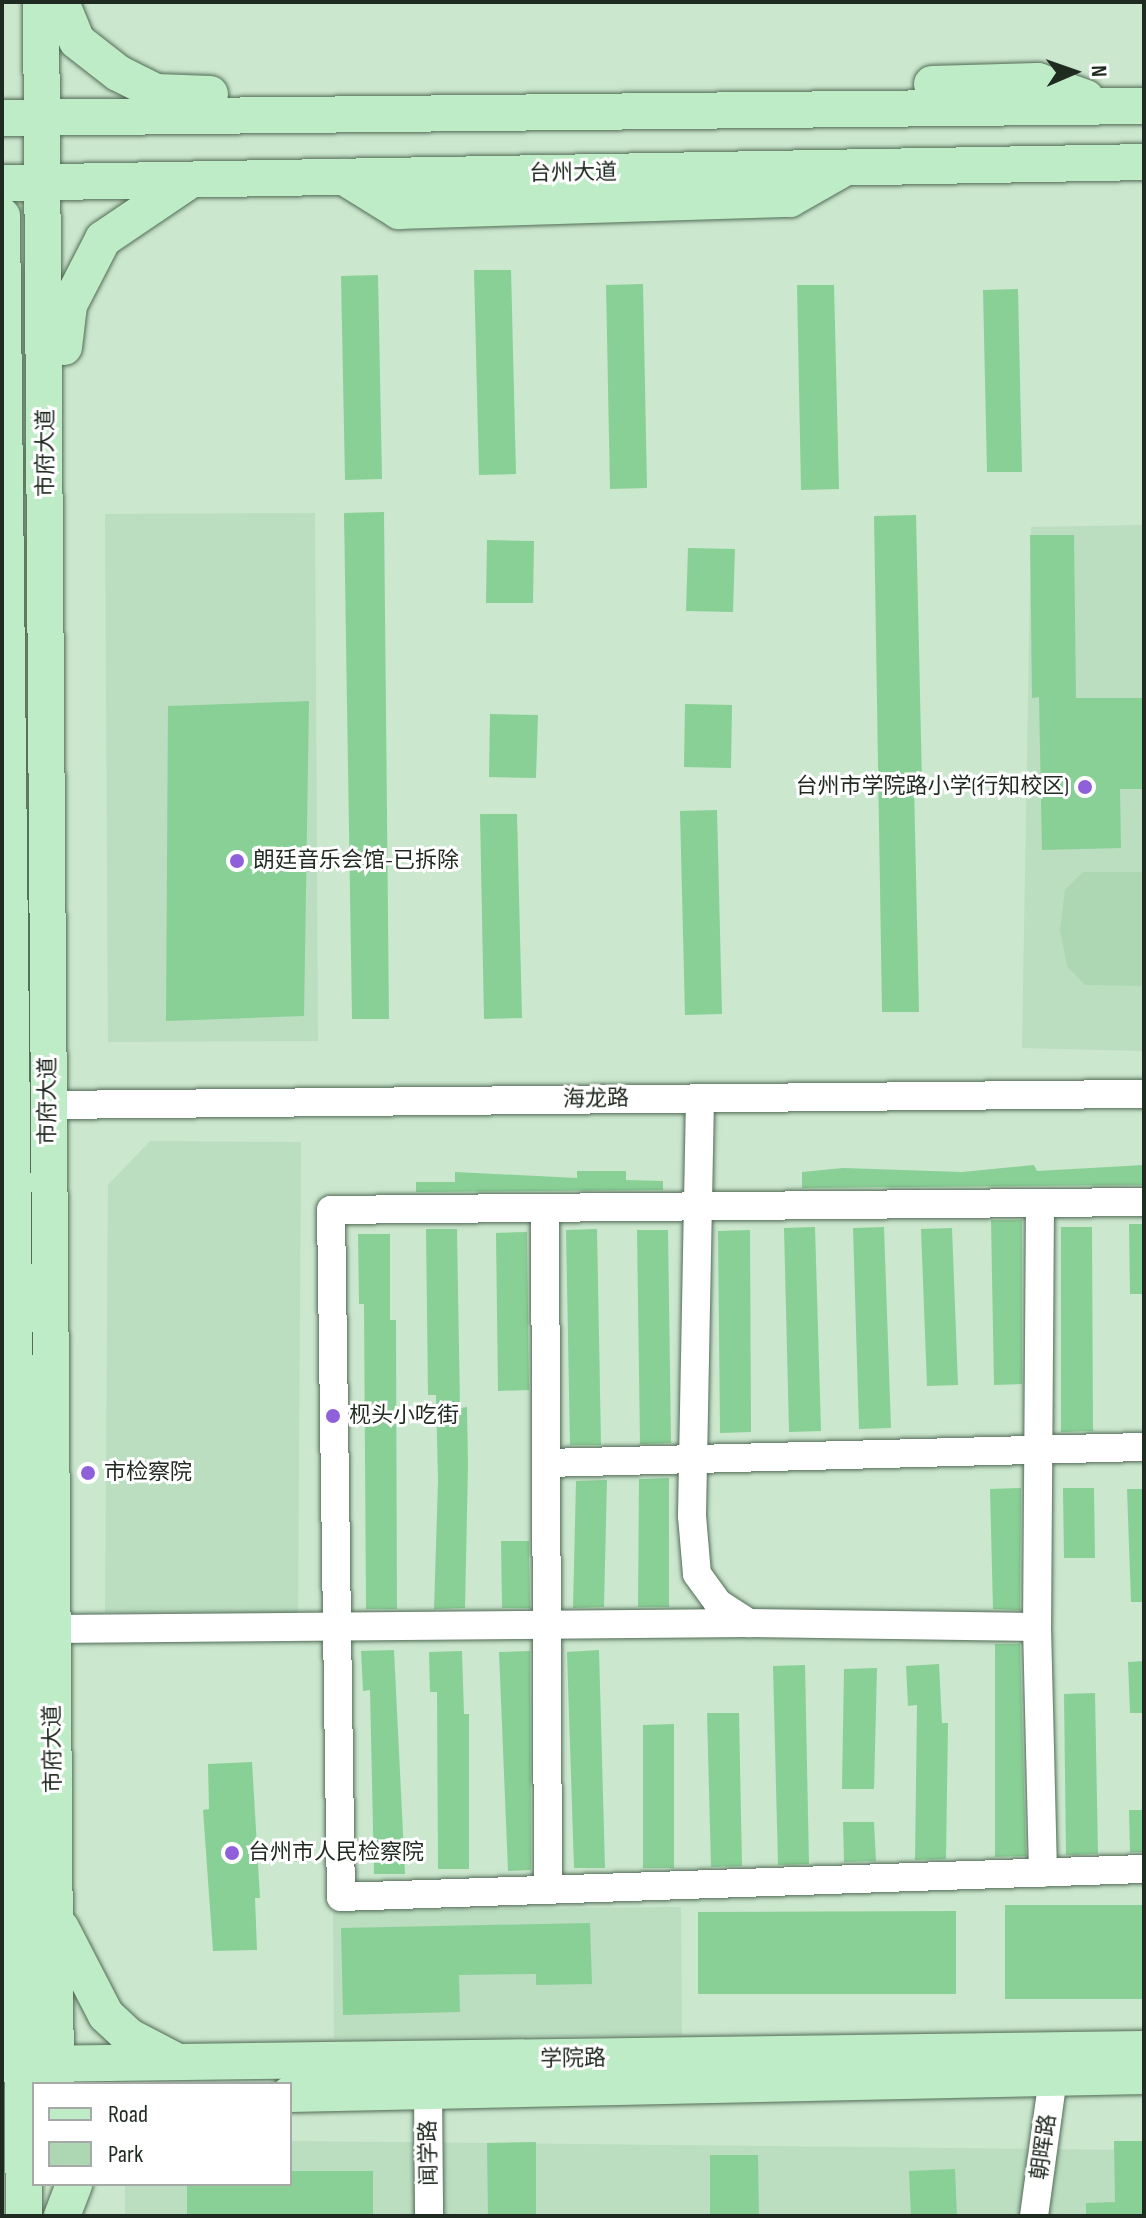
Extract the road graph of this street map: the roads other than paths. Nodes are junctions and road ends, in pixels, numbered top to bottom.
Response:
1 (41, 2) edge
2 (61, 2) edge
3 (1127, 106) edge
4 (450, 114) junction
5 (2, 118) edge
6 (43, 119) junction
7 (1144, 162) edge
8 (191, 180) junction
9 (46, 182) junction
10 (2, 183) edge
11 (2, 216) edge
12 (3, 353) edge
13 (47, 547) junction
14 (1144, 1094) edge
15 (700, 1098) junction
16 (48, 1105) junction
17 (1144, 1202) edge
18 (1040, 1203) junction
19 (698, 1207) junction
20 (545, 1209) junction
21 (1144, 1447) edge
22 (1041, 1449) junction
23 (694, 1455) junction
24 (547, 1463) junction
25 (749, 1623) junction
26 (547, 1625) junction
27 (336, 1627) junction
28 (1037, 1627) junction
29 (52, 1629) junction
30 (1144, 1869) edge
31 (1043, 1873) junction
32 (548, 1890) junction
33 (55, 1912) junction
34 (21, 1933) junction
35 (2, 1980) edge
36 (1144, 2049) edge
37 (188, 2066) junction
38 (34, 2069) edge
39 (1144, 2076) edge
40 (1053, 2078) junction
41 (428, 2091) junction
42 (292, 2094) edge
43 (19, 2101) edge
44 (2, 2167) edge
45 (58, 2186) edge
46 (73, 2186) edge
47 (24, 2207) edge
48 (60, 2216) edge
49 (429, 2216) edge
50 (1034, 2216) edge

1 - 6 main road, 市府大道
2 - 4 main road
3 - 4 main road
4 - 6 main road
5 - 6 main road
6 - 9 main road, 市府大道
7 - 8 main road, 台州大道
8 - 9 main road, 台州大道
8 - 13 main road
9 - 10 main road, 台州大道
9 - 13 main road, 市府大道
11 - 12 main road, 市府大道
12 - 34 main road, 市府大道
13 - 16 main road, 市府大道
14 - 15 street, 海龙路
15 - 16 street, 海龙路
15 - 19 street
16 - 29 main road, 市府大道
17 - 18 street
18 - 19 street
18 - 22 street
19 - 20 street
19 - 23 street
20 - 24 street
20 - 27 street
21 - 22 street
22 - 23 street
22 - 28 street
23 - 24 street
23 - 25 street
24 - 26 street
25 - 26 street
25 - 28 street
26 - 27 street
26 - 32 street
27 - 29 street
27 - 32 street
28 - 31 street
29 - 33 main road, 市府大道
30 - 31 street
31 - 32 street
33 - 37 main road
33 - 38 main road, 市府大道
34 - 35 main road
34 - 38 main road, 市府大道
36 - 37 main road, 学院路
37 - 38 main road, 学院路
38 - 43 main road, 市府大道
39 - 40 main road, 学院路
40 - 41 main road, 学院路
40 - 50 street, 朝晖路
41 - 42 main road, 学院路
41 - 49 street, 闻学路
43 - 47 main road, 市府大道
44 - 47 main road
45 - 48 main road
46 - 48 main road

